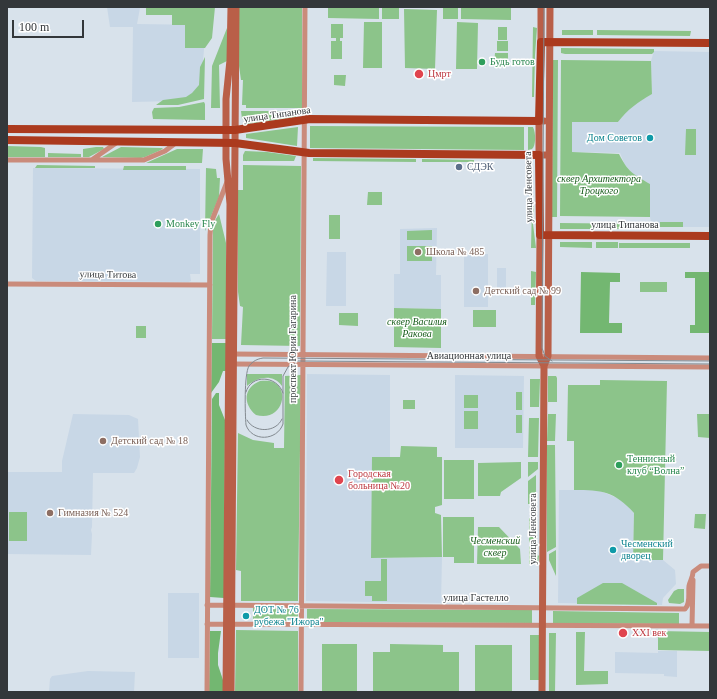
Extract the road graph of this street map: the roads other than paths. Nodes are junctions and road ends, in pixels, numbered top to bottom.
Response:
1 (231, 7) edge
2 (236, 7) edge
3 (305, 7) edge
4 (541, 7) edge
5 (550, 7) edge
6 (541, 42) junction
7 (550, 42) junction
8 (710, 43) edge
9 (304, 120) junction
10 (539, 121) junction
11 (549, 121) junction
12 (7, 129) edge
13 (226, 130) junction
14 (235, 130) junction
15 (7, 140) edge
16 (119, 141) junction
17 (178, 142) junction
18 (226, 142) junction
19 (235, 142) junction
20 (304, 152) junction
21 (539, 155) junction
22 (549, 155) junction
23 (7, 160) edge
24 (92, 160) junction
25 (227, 181) junction
26 (549, 234) junction
27 (540, 235) junction
28 (710, 236) edge
29 (7, 284) edge
30 (210, 285) junction
31 (231, 354) junction
32 (303, 355) junction
33 (539, 356) junction
34 (548, 356) junction
35 (710, 358) edge
36 (231, 364) junction
37 (303, 364) junction
38 (544, 366) junction
39 (710, 367) edge
40 (710, 566) edge
41 (693, 577) junction
42 (207, 605) junction
43 (230, 606) junction
44 (301, 606) junction
45 (542, 608) junction
46 (207, 624) junction
47 (229, 624) junction
48 (301, 624) junction
49 (542, 625) junction
50 (692, 626) junction
51 (710, 626) edge
52 (207, 692) edge
53 (226, 692) edge
54 (232, 692) edge
55 (301, 692) edge
56 (542, 692) edge

1 - 13 main road
2 - 14 main road
3 - 9 street, проспект Юрия Гагарина
4 - 6 main road, улица Ленсовета
5 - 7 main road, улица Ленсовета
6 - 7 main road
6 - 10 main road, улица Ленсовета
7 - 8 main road
7 - 11 main road, улица Ленсовета
9 - 10 main road, улица Типанова
9 - 14 main road, улица Типанова
9 - 20 street, проспект Юрия Гагарина
10 - 11 main road, улица Типанова
10 - 21 main road, улица Ленсовета
11 - 22 main road, улица Ленсовета
12 - 13 main road, улица Типанова
13 - 14 main road, улица Типанова
13 - 18 main road
14 - 19 main road
15 - 16 main road
16 - 17 main road
16 - 24 street
17 - 18 main road
17 - 24 street
18 - 19 main road
18 - 25 main road
19 - 20 main road
19 - 31 main road
20 - 21 main road
20 - 32 street, проспект Юрия Гагарина
21 - 22 main road
21 - 27 main road, улица Ленсовета
22 - 26 main road, улица Ленсовета
23 - 24 street
25 - 30 street
25 - 31 main road
26 - 27 main road, улица Типанова
26 - 28 main road, улица Типанова
26 - 34 main road, улица Ленсовета
27 - 33 main road, улица Ленсовета
29 - 30 street, улица Титова
30 - 42 street
31 - 32 street, Авиационная улица
31 - 36 main road
32 - 33 street, Авиационная улица
32 - 37 street, проспект Юрия Гагарина
33 - 34 street, Авиационная улица
33 - 38 main road, улица Ленсовета
34 - 35 street, Авиационная улица
34 - 38 main road, улица Ленсовета
36 - 37 street, Авиационная улица
36 - 43 main road
37 - 38 street, Авиационная улица
37 - 44 street, проспект Юрия Гагарина
38 - 39 street, Авиационная улица
38 - 45 main road, улица Ленсовета
40 - 41 street
41 - 45 street, улица Гастелло
41 - 50 street
42 - 43 street
42 - 46 street
43 - 44 street, улица Гастелло
43 - 47 main road
44 - 45 street, улица Гастелло
44 - 48 street, проспект Юрия Гагарина
45 - 49 main road, улица Ленсовета
46 - 47 street
46 - 52 street
47 - 48 street
47 - 53 main road
47 - 54 main road
48 - 49 street
48 - 55 street, проспект Юрия Гагарина
49 - 50 street
49 - 56 main road, улица Ленсовета
50 - 51 street

